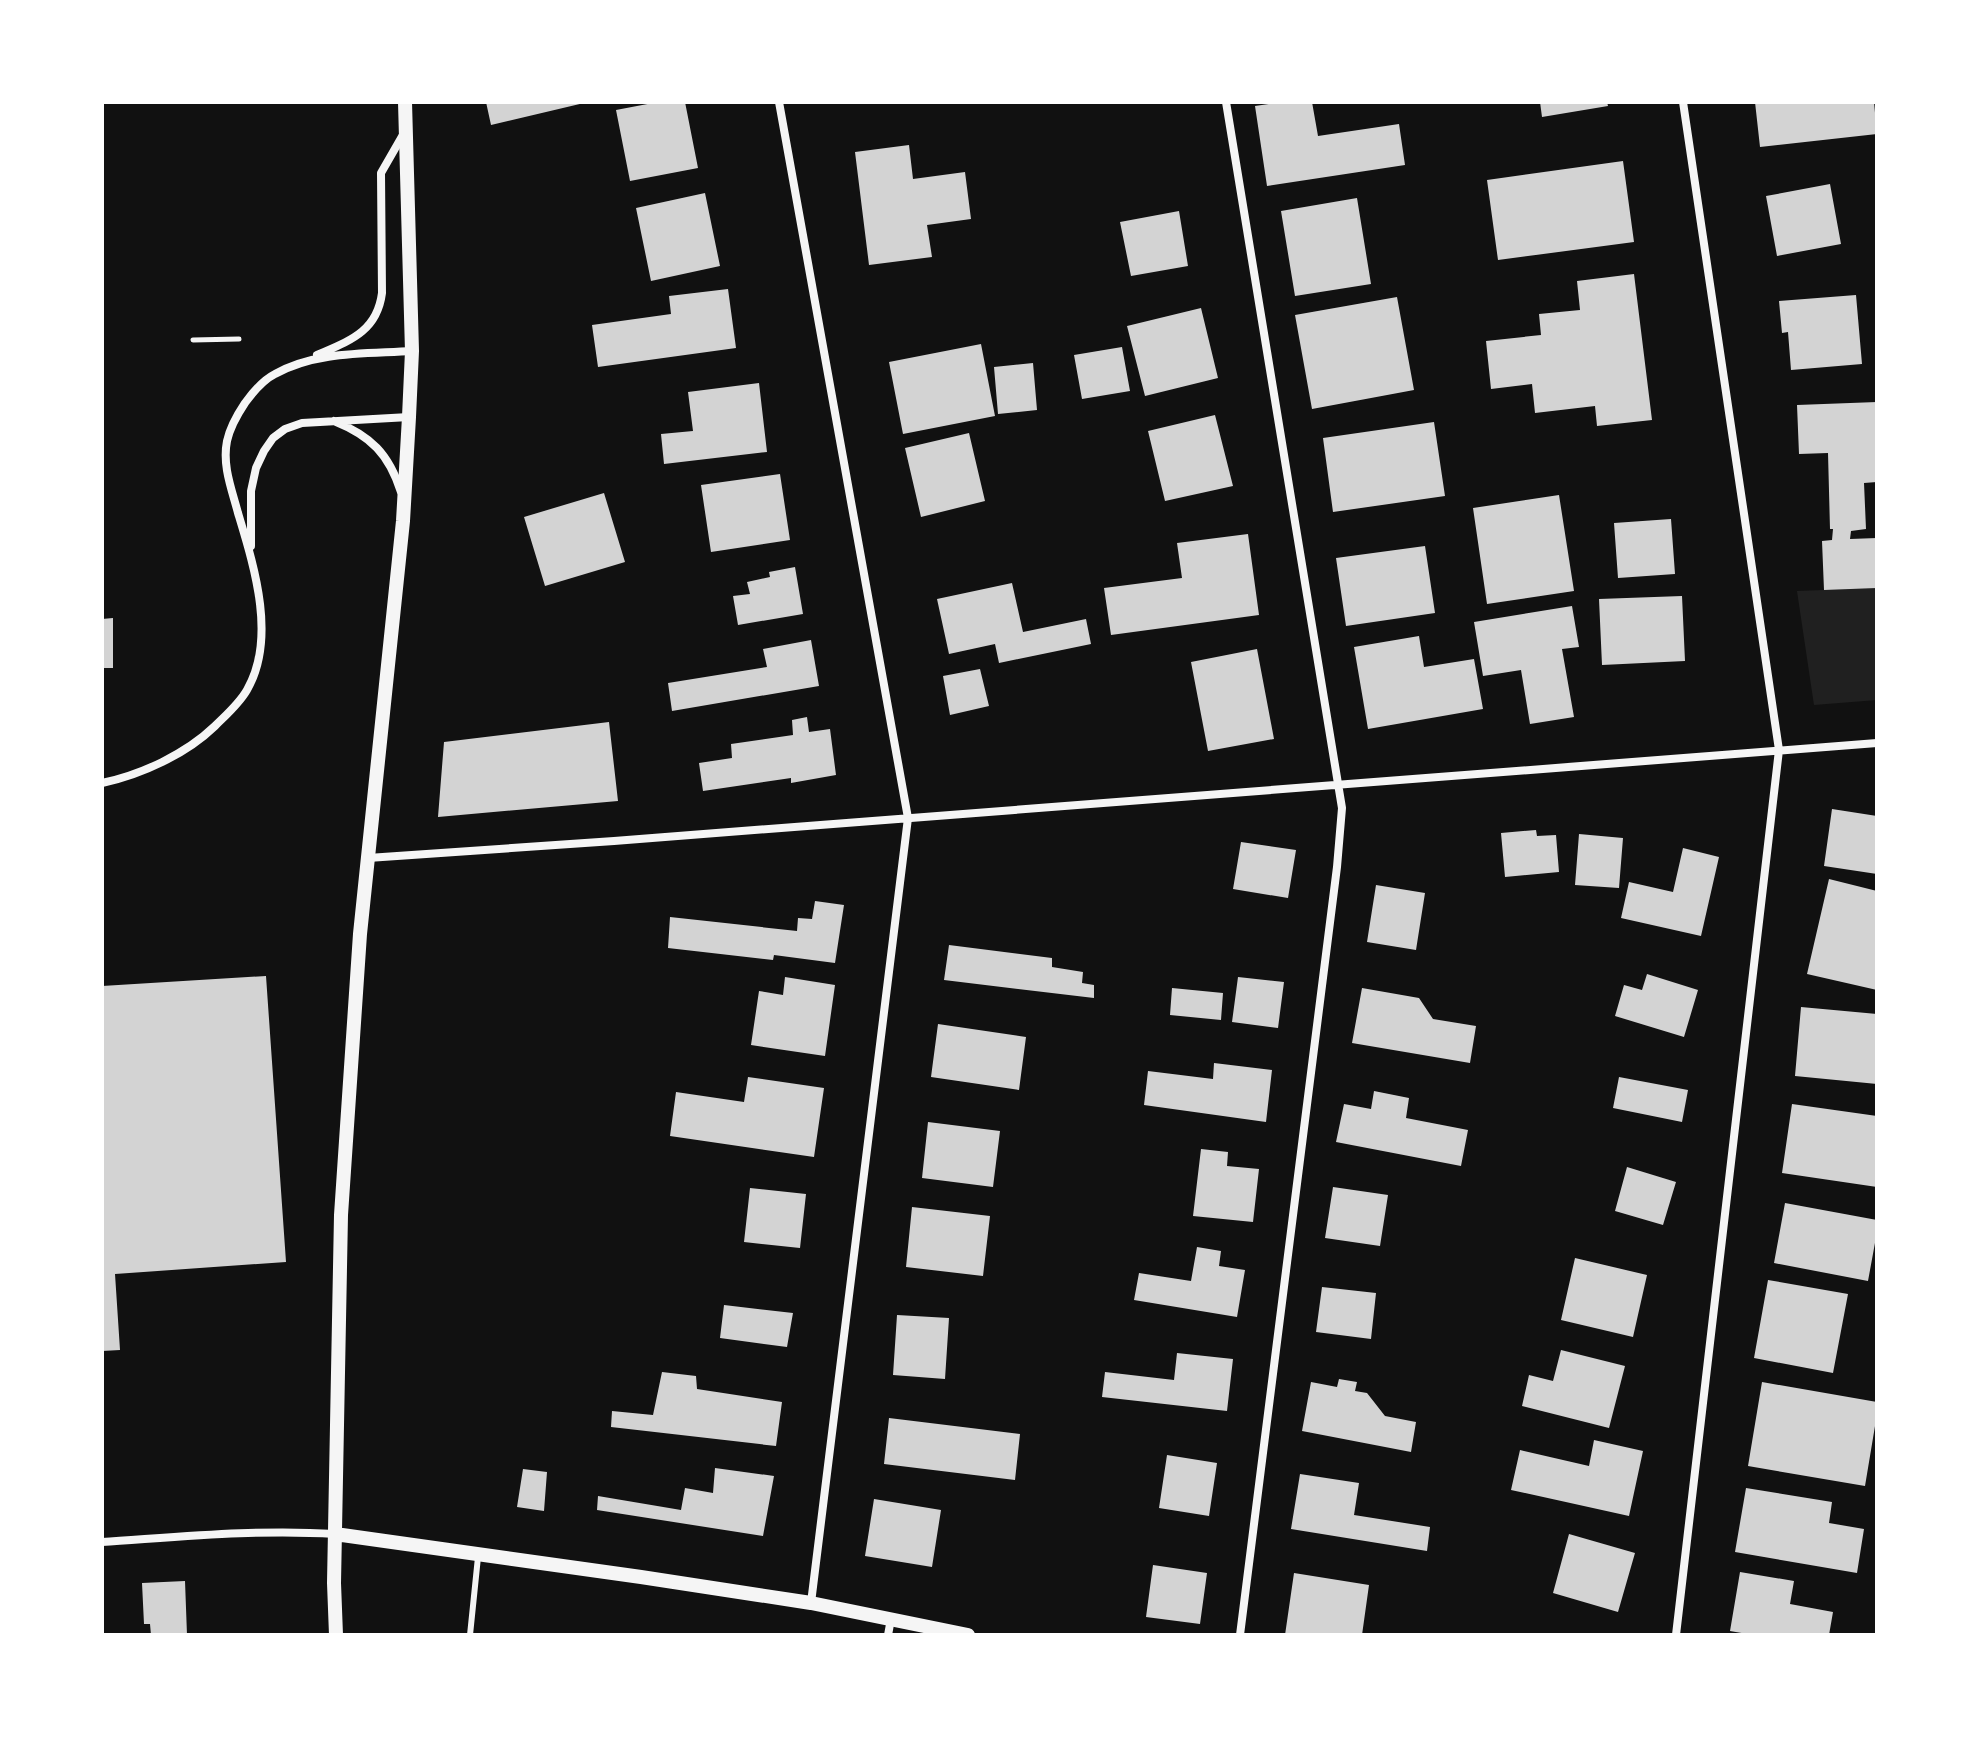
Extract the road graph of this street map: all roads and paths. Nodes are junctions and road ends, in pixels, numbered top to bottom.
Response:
1 (405, 102) edge
2 (779, 102) edge
3 (1226, 102) edge
4 (1683, 102) edge
5 (407, 129) junction
6 (239, 339) dead end
7 (193, 340) dead end
8 (412, 351) junction
9 (309, 359) junction
10 (409, 417) junction
11 (333, 421) junction
12 (404, 502) junction
13 (251, 555) junction
14 (1877, 743) edge
15 (1779, 750) junction
16 (102, 783) edge
17 (1338, 784) junction
18 (908, 818) junction
19 (368, 858) junction
20 (335, 1534) junction
21 (102, 1542) edge
22 (479, 1553) junction
23 (811, 1603) junction
24 (891, 1619) junction
25 (336, 1635) edge
26 (470, 1635) edge
27 (888, 1635) edge
28 (968, 1635) edge
29 (1240, 1635) edge
30 (1676, 1635) edge

1 - 5 street
2 - 18 street
3 - 17 street
4 - 15 street
5 - 8 street
5 - 9 street
6 - 7 path
8 - 9 street
8 - 10 street
9 - 13 street
10 - 11 street
10 - 12 street
11 - 12 street
11 - 13 street
12 - 19 street
13 - 16 street
14 - 15 street
15 - 17 street
15 - 30 street
17 - 18 street
17 - 29 street
18 - 19 street
18 - 23 street
19 - 20 street
20 - 21 street
20 - 22 street
20 - 25 street
22 - 23 street
22 - 26 lane
23 - 24 street
24 - 27 street
24 - 28 street

